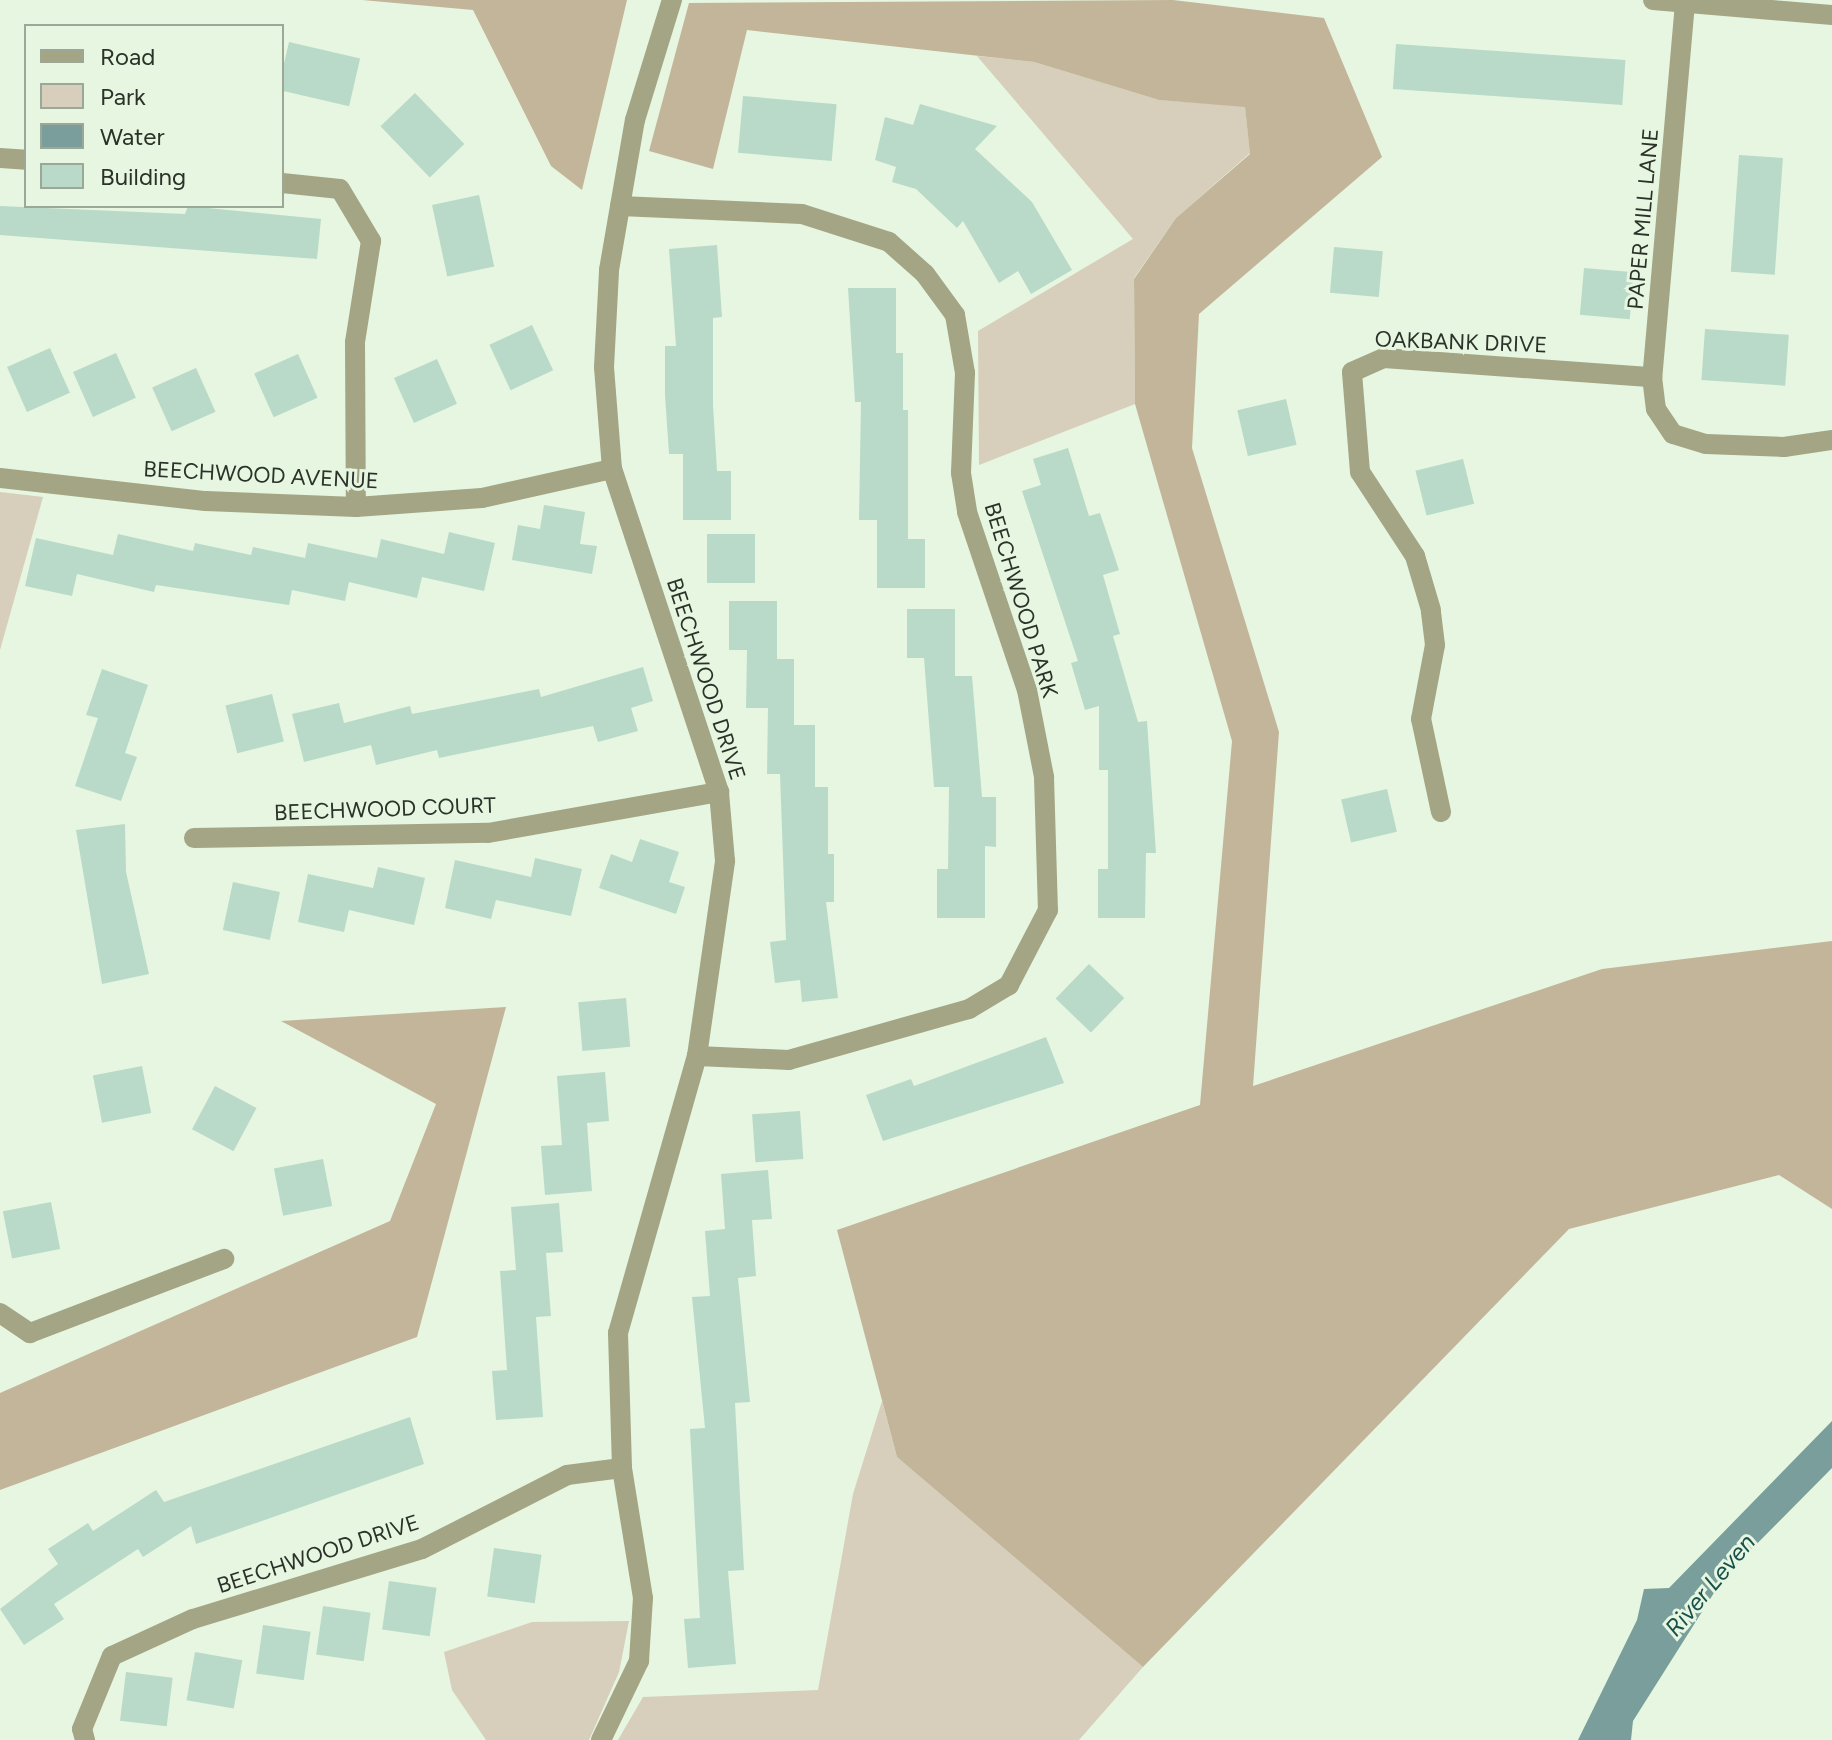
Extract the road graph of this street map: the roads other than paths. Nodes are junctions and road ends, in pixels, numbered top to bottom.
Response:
1 (672, 0) edge
2 (1653, 0) edge
3 (1685, 3) junction
4 (1832, 15) edge
5 (0, 158) edge
6 (24, 160) edge
7 (284, 183) edge
8 (620, 206) junction
9 (1652, 377) junction
10 (1832, 440) edge
11 (612, 469) junction
12 (0, 478) edge
13 (356, 507) junction
14 (719, 792) junction
15 (1441, 812) dead end
16 (194, 838) dead end
17 (697, 1056) junction
18 (224, 1259) dead end
19 (0, 1313) edge
20 (622, 1468) junction
21 (85, 1740) edge
22 (601, 1740) edge

1 - 8 street, BEECHWOOD DRIVE
2 - 3 street
3 - 4 street
3 - 9 street, PAPER MILL LANE
5 - 6 street
7 - 13 street
8 - 11 street, BEECHWOOD DRIVE
8 - 17 street, BEECHWOOD PARK
9 - 10 street, PAPER MILL LANE
9 - 15 street, OAKBANK DRIVE
11 - 13 street, BEECHWOOD AVENUE
11 - 14 street, BEECHWOOD DRIVE
12 - 13 street, BEECHWOOD AVENUE
14 - 16 street, BEECHWOOD COURT
14 - 17 street, BEECHWOOD DRIVE
17 - 20 street, BEECHWOOD DRIVE
18 - 19 street
20 - 21 street, BEECHWOOD DRIVE
20 - 22 street, BEECHWOOD DRIVE

